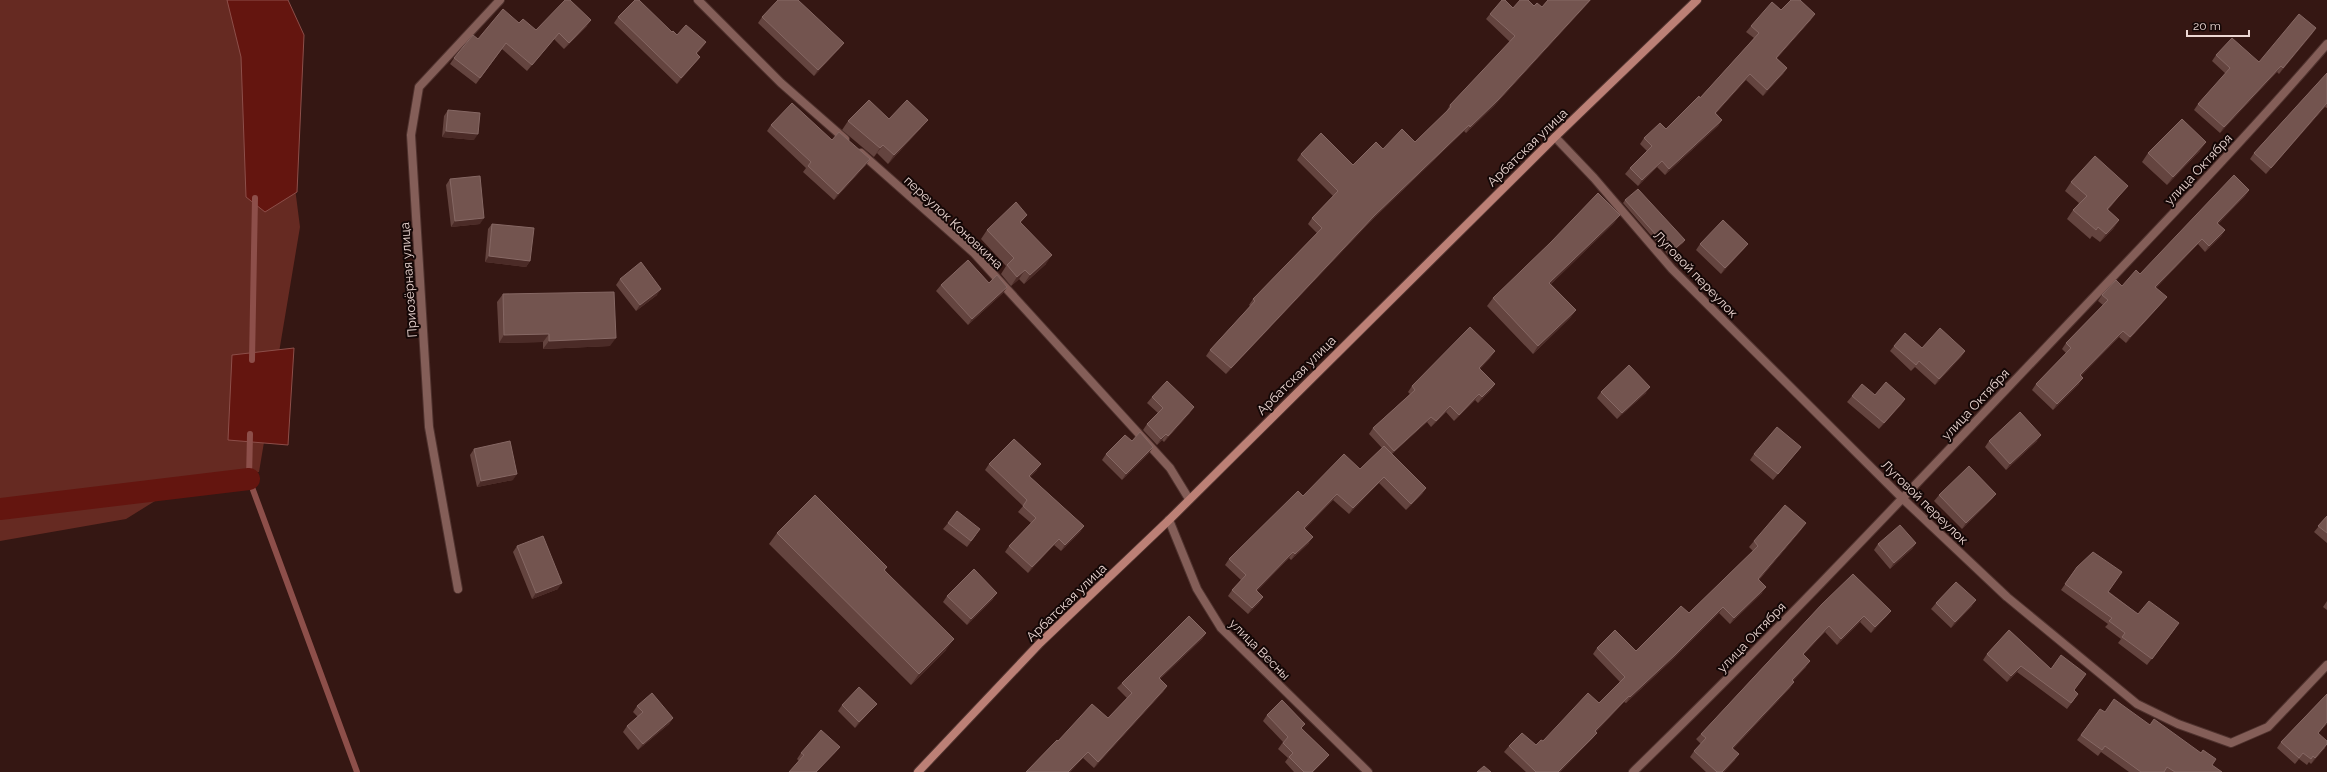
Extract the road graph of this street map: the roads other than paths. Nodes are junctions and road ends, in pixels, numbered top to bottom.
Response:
1 (500, 0) edge
2 (698, 0) edge
3 (1697, 0) edge
4 (2327, 44) edge
5 (1554, 137) junction
6 (1188, 498) junction
7 (1902, 498) junction
8 (1169, 520) junction
9 (458, 589) dead end
10 (2327, 665) edge
11 (918, 772) edge
12 (1368, 772) edge
13 (1633, 772) edge

1 - 9 street, Приозёрная улица
2 - 6 street, переулок Коновкина
3 - 5 main road, Арбатская улица
4 - 7 street, улица Октября
5 - 6 main road, Арбатская улица
5 - 7 street, Луговой переулок
6 - 8 main road, Арбатская улица
7 - 10 street, Луговой переулок
7 - 13 street, улица Октября
8 - 11 main road, Арбатская улица
8 - 12 street, улица Весны

